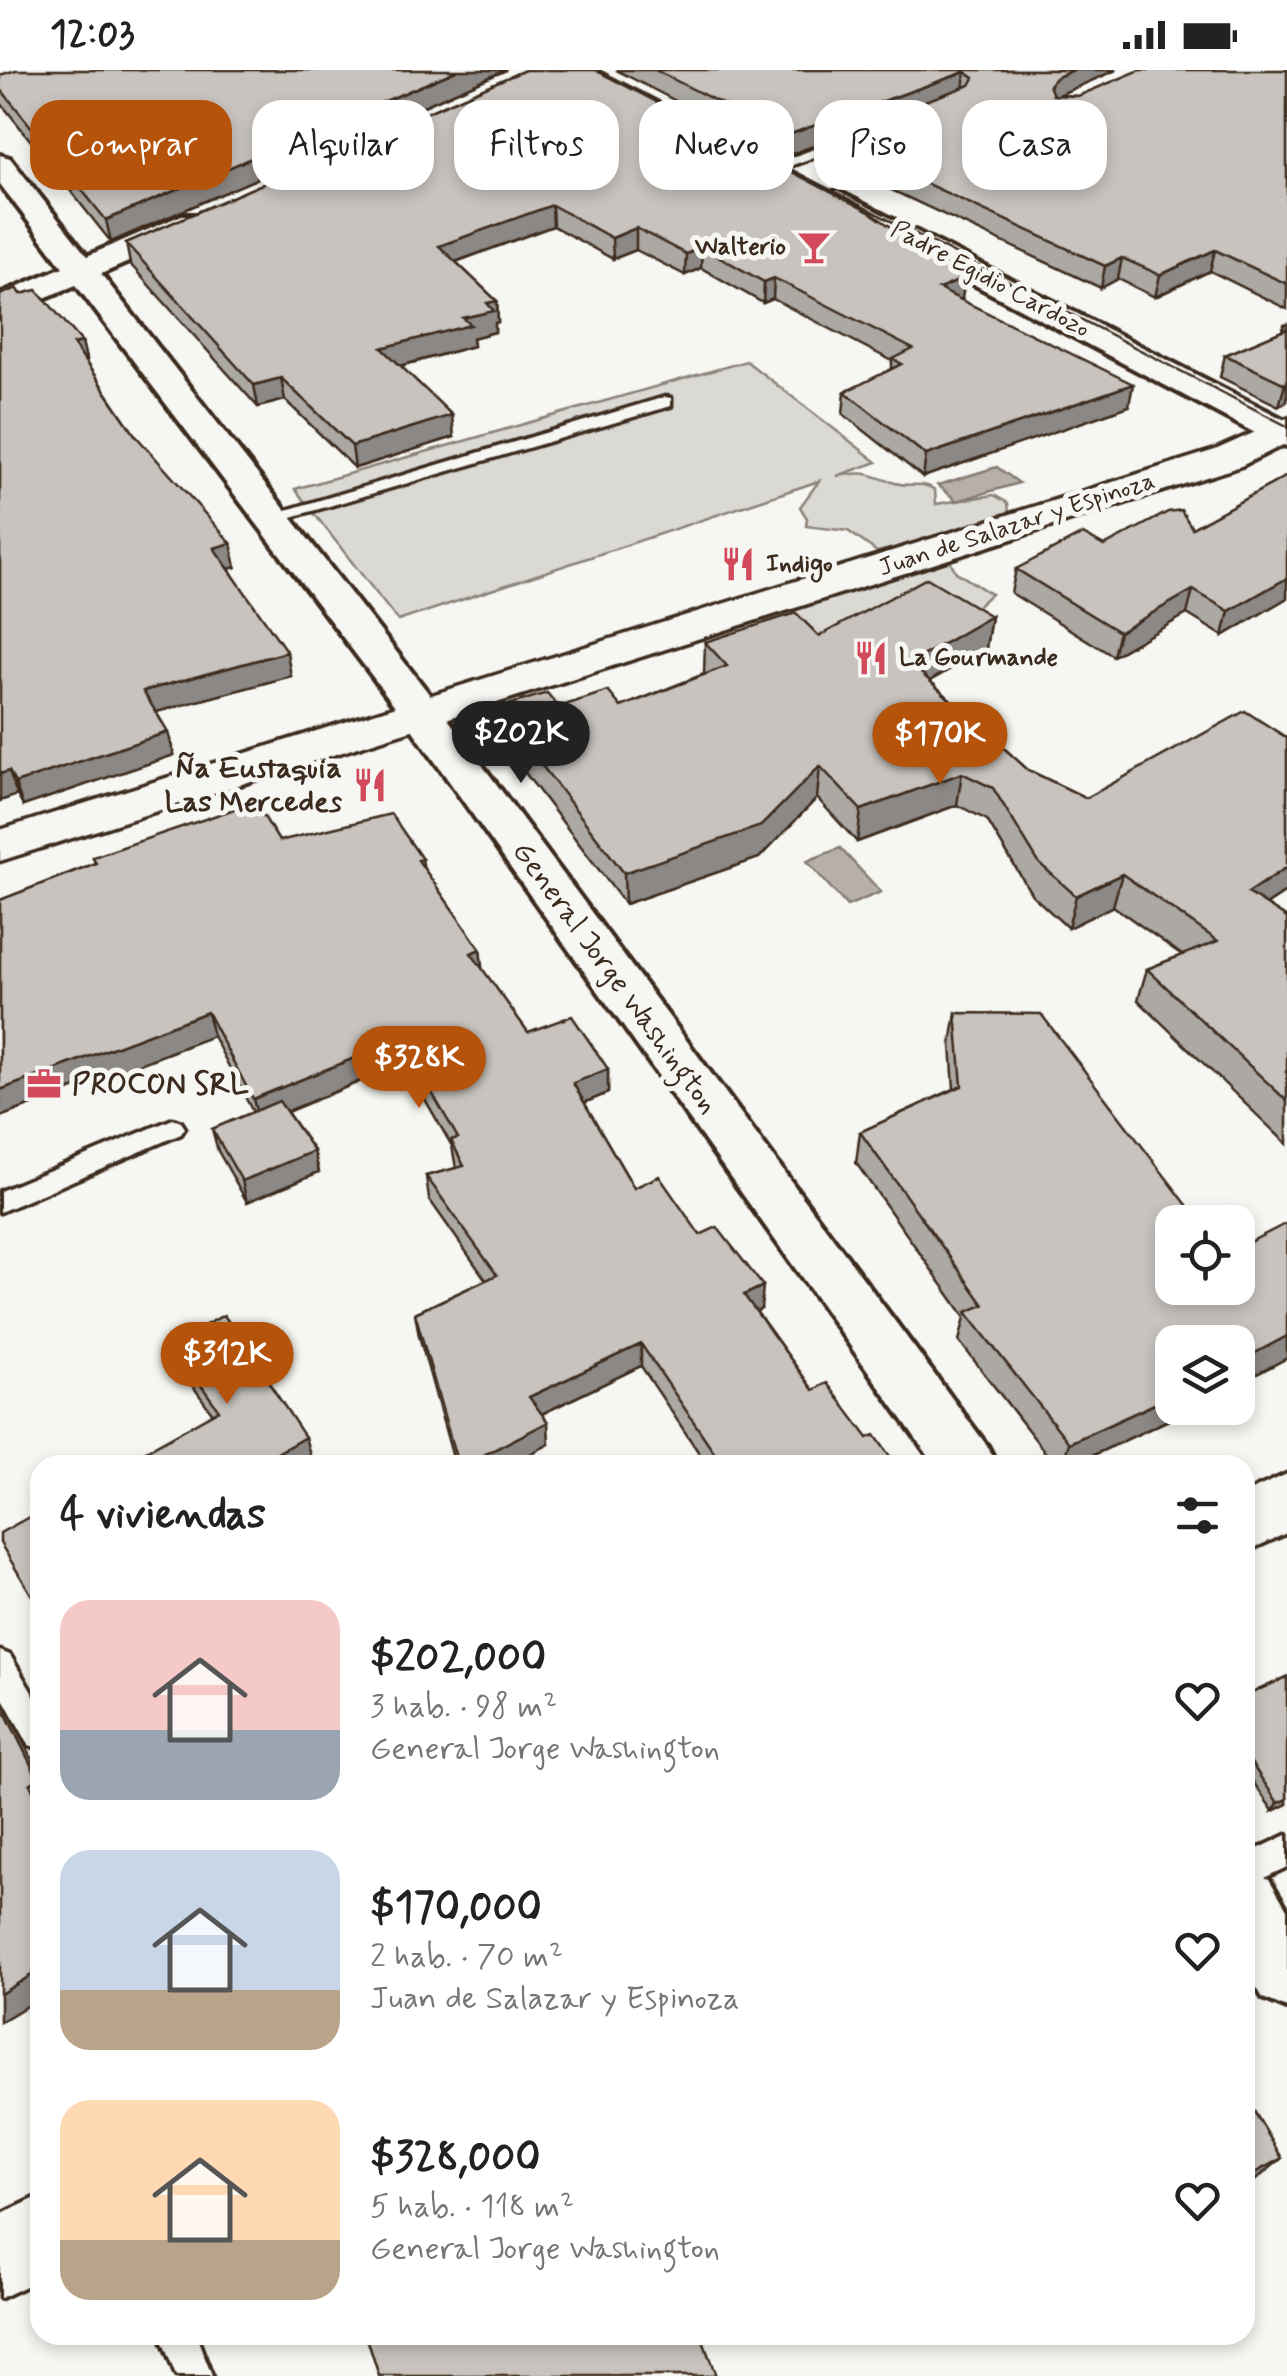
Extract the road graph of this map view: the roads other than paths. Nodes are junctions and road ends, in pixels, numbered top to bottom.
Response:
1 (0, 164) edge
2 (794, 177) edge
3 (223, 209) edge
4 (83, 271) junction
5 (0, 306) edge
6 (665, 402) dead end
7 (1285, 432) edge
8 (272, 517) junction
9 (422, 712) junction
10 (0, 846) edge
11 (173, 1128) dead end
12 (0, 1202) edge
13 (961, 1455) edge
14 (1287, 1501) edge
15 (1255, 1519) edge
16 (0, 1665) edge
17 (30, 1718) edge
18 (1287, 1850) edge
19 (1255, 1866) edge
20 (1255, 1920) edge
21 (1287, 1974) edge
22 (30, 2241) edge
23 (0, 2259) edge
24 (182, 2345) edge
25 (194, 2376) edge

1 - 4 street, General Jorge Washington
2 - 7 street, Padre Egidio Cardozo
3 - 4 street
4 - 5 street
4 - 8 street, General Jorge Washington
6 - 8 lane
7 - 9 street, Juan de Salazar y Espinoza
8 - 9 street, General Jorge Washington
9 - 10 street, Juan de Salazar y Espinoza
9 - 13 street, General Jorge Washington
11 - 12 lane
14 - 15 street
16 - 17 lane
18 - 19 lane
20 - 21 street
22 - 23 street
24 - 25 lane

